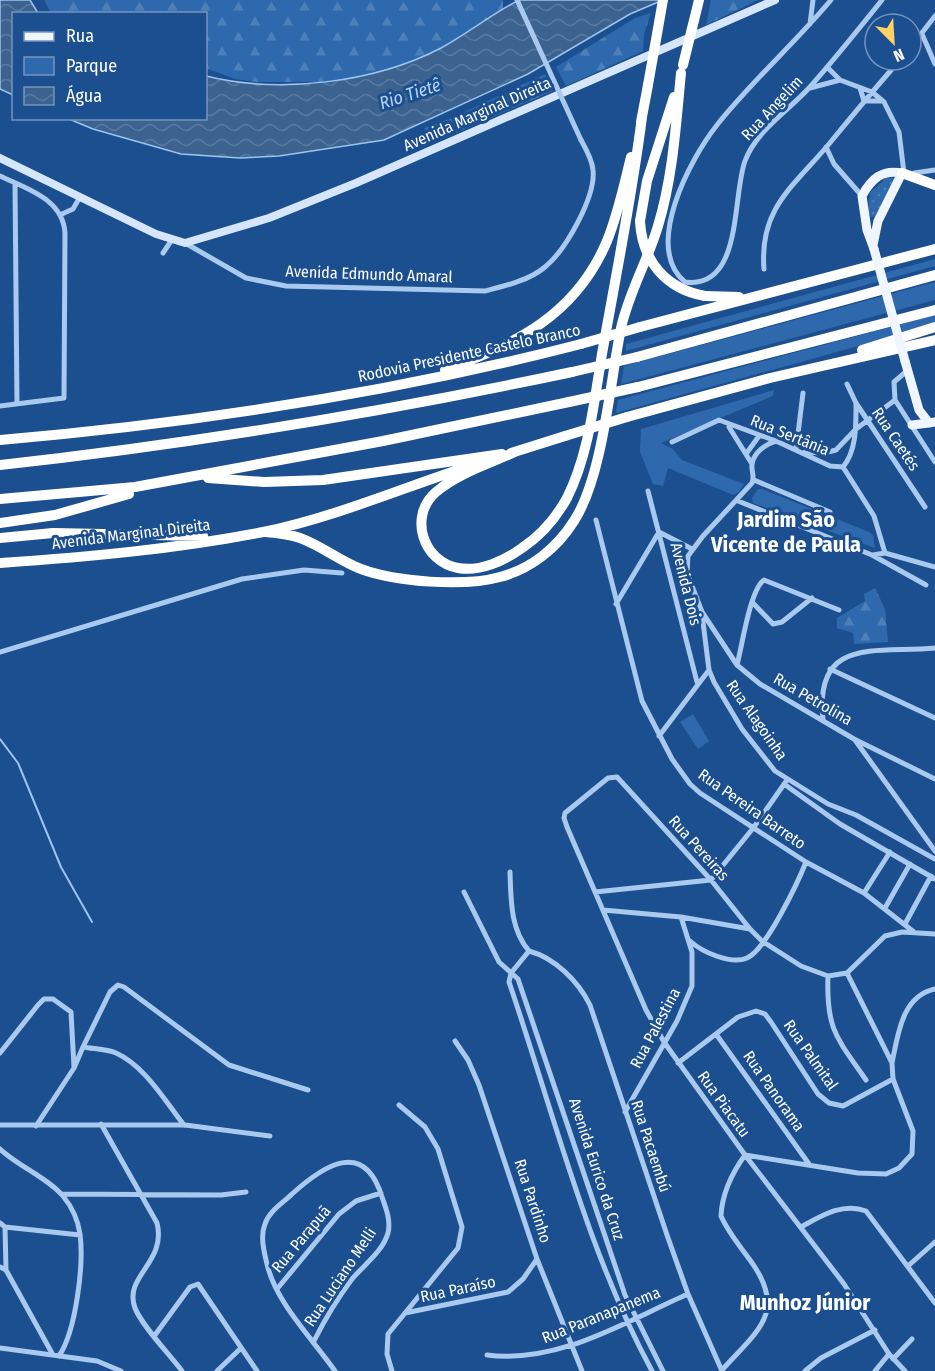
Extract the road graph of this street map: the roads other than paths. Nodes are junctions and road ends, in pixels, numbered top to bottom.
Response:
1 (517, 0) edge
2 (663, 0) edge
3 (699, 0) edge
4 (775, 0) edge
5 (813, 0) edge
6 (831, 0) edge
7 (882, 0) edge
8 (935, 16) edge
9 (810, 26) junction
10 (923, 33) edge
11 (923, 36) edge
12 (935, 64) edge
13 (827, 67) junction
14 (682, 69) junction
15 (890, 72) edge
16 (840, 80) junction
17 (860, 88) junction
18 (808, 89) junction
19 (872, 92) junction
20 (864, 101) junction
21 (884, 102) junction
22 (643, 112) junction
23 (826, 147) junction
24 (0, 158) edge
25 (935, 170) edge
26 (902, 173) junction
27 (0, 176) edge
28 (15, 183) junction
29 (935, 185) edge
30 (862, 196) junction
31 (80, 197) junction
32 (62, 214) junction
33 (865, 221) junction
34 (878, 221) junction
35 (171, 241) junction
36 (185, 243) junction
37 (873, 247) junction
38 (935, 249) edge
39 (163, 253) dead end
40 (764, 269) dead end
41 (935, 275) edge
42 (786, 290) junction
43 (935, 310) edge
44 (935, 327) edge
45 (935, 340) edge
46 (906, 365) junction
47 (770, 378) junction
48 (410, 382) junction
49 (847, 384) dead end
50 (803, 393) dead end
51 (896, 400) junction
52 (856, 403) junction
53 (17, 404) junction
54 (0, 405) edge
55 (919, 410) junction
56 (868, 420) junction
57 (932, 423) edge
58 (728, 425) junction
59 (912, 425) junction
60 (856, 429) junction
61 (759, 436) junction
62 (0, 440) edge
63 (776, 441) junction
64 (672, 442) dead end
65 (517, 451) junction
66 (799, 451) junction
67 (746, 454) junction
68 (935, 462) edge
69 (752, 464) junction
70 (0, 465) edge
71 (843, 467) junction
72 (188, 478) junction
73 (754, 480) junction
74 (648, 491) dead end
75 (0, 499) edge
76 (738, 501) junction
77 (925, 507) dead end
78 (830, 512) dead end
79 (596, 520) dead end
80 (0, 523) edge
81 (264, 532) junction
82 (659, 532) junction
83 (237, 536) junction
84 (0, 538) edge
85 (692, 549) junction
86 (885, 553) junction
87 (872, 555) junction
88 (0, 563) edge
89 (935, 567) edge
90 (342, 573) dead end
91 (926, 585) dead end
92 (812, 598) junction
93 (752, 602) junction
94 (616, 604) junction
95 (839, 610) dead end
96 (702, 612) junction
97 (935, 648) edge
98 (0, 652) edge
99 (737, 665) junction
100 (830, 669) junction
101 (709, 670) junction
102 (697, 682) junction
103 (935, 717) edge
104 (823, 719) junction
105 (659, 736) junction
106 (854, 739) junction
107 (935, 779) edge
108 (786, 782) junction
109 (828, 804) junction
110 (823, 813) junction
111 (567, 827) joint
112 (754, 827) junction
113 (935, 851) edge
114 (890, 852) junction
115 (935, 859) edge
116 (806, 862) junction
117 (910, 864) junction
118 (510, 872) dead end
119 (933, 878) edge
120 (711, 880) junction
121 (464, 892) dead end
122 (595, 892) junction
123 (864, 893) junction
124 (885, 908) junction
125 (603, 910) junction
126 (681, 917) junction
127 (905, 924) junction
128 (750, 929) junction
129 (914, 932) junction
130 (935, 934) edge
131 (688, 940) junction
132 (762, 941) junction
133 (529, 951) junction
134 (511, 973) junction
135 (846, 973) junction
136 (828, 976) junction
137 (935, 989) edge
138 (716, 1034) junction
139 (455, 1041) dead end
140 (664, 1042) junction
141 (83, 1047) junction
142 (0, 1053) edge
143 (678, 1063) junction
144 (892, 1063) junction
145 (74, 1068) junction
146 (893, 1079) junction
147 (866, 1080) dead end
148 (308, 1090) dead end
149 (399, 1105) dead end
150 (625, 1112) junction
151 (101, 1124) junction
152 (0, 1125) edge
153 (185, 1125) junction
154 (36, 1126) junction
155 (270, 1136) dead end
156 (574, 1143) junction
157 (564, 1147) junction
158 (0, 1149) edge
159 (745, 1155) junction
160 (809, 1165) junction
161 (246, 1192) dead end
162 (137, 1193) junction
163 (381, 1193) junction
164 (61, 1194) junction
165 (2, 1225) edge
166 (801, 1227) junction
167 (80, 1235) junction
168 (935, 1242) edge
169 (537, 1259) junction
170 (908, 1266) junction
171 (3, 1268) edge
172 (277, 1289) junction
173 (688, 1294) junction
174 (935, 1303) edge
175 (405, 1313) junction
176 (635, 1317) junction
177 (626, 1321) junction
178 (874, 1330) junction
179 (155, 1335) junction
180 (912, 1339) dead end
181 (314, 1341) junction
182 (571, 1346) junction
183 (241, 1347) junction
184 (0, 1348) edge
185 (488, 1354) dead end
186 (56, 1355) junction
187 (891, 1357) junction
188 (121, 1371) edge
189 (182, 1371) edge
190 (217, 1371) edge
191 (257, 1371) edge
192 (335, 1371) edge
193 (392, 1371) edge
194 (582, 1371) edge
195 (652, 1371) edge
196 (663, 1371) edge
197 (722, 1371) edge
198 (805, 1371) edge
199 (875, 1371) edge
200 (905, 1371) edge

1 - 36 street, Avenida Edmundo Amaral, bridge
2 - 22 highway, bridge
3 - 14 highway, bridge
4 - 36 main road, Avenida Marginal Direita
5 - 9 street
6 - 9 street
7 - 13 street, Rua Angelim
8 - 10 street
9 - 18 street, Rua Angelim
11 - 12 street
13 - 16 street
13 - 18 street, Rua Angelim
14 - 42 highway, bridge
14 - 81 highway
15 - 19 street
16 - 17 street
16 - 18 street
17 - 19 street
17 - 20 street
19 - 20 street
19 - 21 street
20 - 21 street
20 - 23 street
21 - 26 street
22 - 48 highway
22 - 65 highway
23 - 30 street
23 - 40 street
24 - 31 main road, Avenida Edmundo Amaral
25 - 26 street
26 - 29 highway
26 - 30 main road
26 - 34 main road
27 - 28 street
28 - 32 street
28 - 53 street
30 - 33 main road
31 - 32 street
31 - 35 main road, Avenida Edmundo Amaral
32 - 53 street
33 - 34 main road
33 - 37 main road
34 - 37 main road
35 - 36 main road, Avenida Edmundo Amaral
35 - 39 street
37 - 46 main road, bridge
38 - 42 highway, Rodovia Presidente Castelo Branco
41 - 70 highway, bridge
42 - 48 highway, Rodovia Presidente Castelo Branco, bridge
43 - 72 highway, bridge
44 - 47 highway
45 - 47 highway
46 - 51 street
46 - 55 main road
47 - 65 highway, bridge
48 - 62 highway, Rodovia Presidente Castelo Branco
49 - 52 street, Rua Caetés
50 - 66 street
51 - 56 street
51 - 59 street
52 - 56 street, Rua Caetés
52 - 60 street, Rua Sertânia
53 - 54 street
55 - 57 main road
55 - 59 main road
56 - 60 street
56 - 77 street, Rua Caetés
57 - 59 main road
58 - 61 street, Rua Sertânia
58 - 64 street
58 - 67 street
59 - 68 street
60 - 66 street
60 - 71 street, Rua Sertânia
61 - 63 street, Rua Sertânia
61 - 67 street
63 - 66 street, Rua Sertânia
63 - 69 street
65 - 72 highway
65 - 81 highway
66 - 71 street, Rua Sertânia
67 - 69 street
69 - 73 street
71 - 86 street, Rua Sertânia
72 - 75 highway
72 - 80 highway
73 - 76 street
73 - 78 street
74 - 82 street, Avenida Dois
76 - 85 street
76 - 87 street
79 - 94 street, Rua Pereira Barreto
81 - 83 highway, Avenida Marginal Direita
82 - 85 street
82 - 94 street
82 - 102 street, Avenida Dois
83 - 84 highway
83 - 88 highway, Avenida Marginal Direita
85 - 96 street
86 - 87 street
86 - 89 street
87 - 91 street
90 - 98 street
92 - 93 street
92 - 93 street
92 - 95 street
93 - 99 street
94 - 105 street, Rua Pereira Barreto
96 - 99 street, Rua Petrolina
96 - 101 street, Rua Alagoinha
97 - 100 street
99 - 104 street, Rua Petrolina
100 - 103 street
100 - 104 street
101 - 102 street
101 - 108 street, Rua Alagoinha
102 - 105 street
104 - 106 street, Rua Petrolina
105 - 112 street, Rua Pereira Barreto
106 - 107 street, Rua Petrolina
106 - 113 street
108 - 109 street, Rua Alagoinha
108 - 110 street
108 - 112 street
109 - 110 street
109 - 115 street, Rua Alagoinha
110 - 114 street
111 - 120 street, Rua Pereiras
111 - 122 street, Rua Piacatu
112 - 116 street, Rua Pereira Barreto
112 - 120 street
114 - 117 street
114 - 123 street
116 - 123 street, Rua Pereira Barreto
116 - 132 street
117 - 119 street
117 - 124 street
118 - 133 street
119 - 127 street
120 - 122 street
120 - 128 street, Rua Pereiras
121 - 134 street, Avenida Eurico da Cruz
122 - 125 street, Rua Piacatu
123 - 124 street, Rua Pereira Barreto
124 - 127 street, Rua Pereira Barreto
125 - 126 street
125 - 140 street, Rua Piacatu
126 - 128 street
126 - 131 street, Rua Palestina
127 - 129 street, Rua Pereira Barreto
128 - 132 street, Rua Pereiras
129 - 130 street
129 - 135 street
131 - 132 street
131 - 140 street, Rua Palestina
132 - 136 street, Rua Pereiras
133 - 134 street
133 - 150 street, Rua Pacaembú
134 - 156 street, Avenida Eurico da Cruz
134 - 157 street, Avenida Eurico da Cruz
135 - 136 street
135 - 144 street
136 - 147 street
137 - 144 street
138 - 143 street, Rua Palmital
138 - 146 street, Rua Palmital
138 - 160 street, Rua Panorama
139 - 169 street, Rua Pardinho
140 - 143 street, Rua Piacatu
140 - 150 street, Rua Palestina
141 - 145 street
141 - 148 street
141 - 153 street
142 - 145 street
143 - 159 street, Rua Piacatu
144 - 146 street
145 - 154 street
146 - 160 street
149 - 175 street
150 - 173 street, Rua Pacaembú
151 - 153 street
151 - 154 street
151 - 162 street
152 - 154 street
153 - 155 street
156 - 157 street
156 - 176 street, Avenida Eurico da Cruz
157 - 177 street, Avenida Eurico da Cruz
158 - 164 street
159 - 160 street
159 - 166 street, Rua Piacatu
159 - 197 street
161 - 162 street
162 - 164 street
162 - 179 street
163 - 172 street, Rua Parapuã
163 - 172 street
163 - 181 street, Rua Luciano Melli
164 - 167 street
165 - 167 street
165 - 171 street
166 - 170 street
166 - 178 street, Rua Piacatu
167 - 186 street
168 - 170 street
169 - 175 street, Rua Paraíso
169 - 182 street, Rua Pardinho
170 - 174 street
171 - 186 street
172 - 181 street
173 - 176 street, Rua Paranapanema
173 - 197 street, Rua Pacaembú
175 - 193 street
176 - 177 street, Rua Paranapanema
176 - 196 street, Avenida Eurico da Cruz
177 - 182 street, Rua Paranapanema
177 - 195 street, Avenida Eurico da Cruz
178 - 187 street, Rua Piacatu
178 - 198 street
179 - 183 street
179 - 189 street
180 - 187 street
181 - 192 street
182 - 185 street, Rua Paranapanema
182 - 194 street, Rua Pardinho
183 - 190 street
183 - 191 street
184 - 186 street
186 - 188 street
187 - 199 street
187 - 200 street, Rua Piacatu

